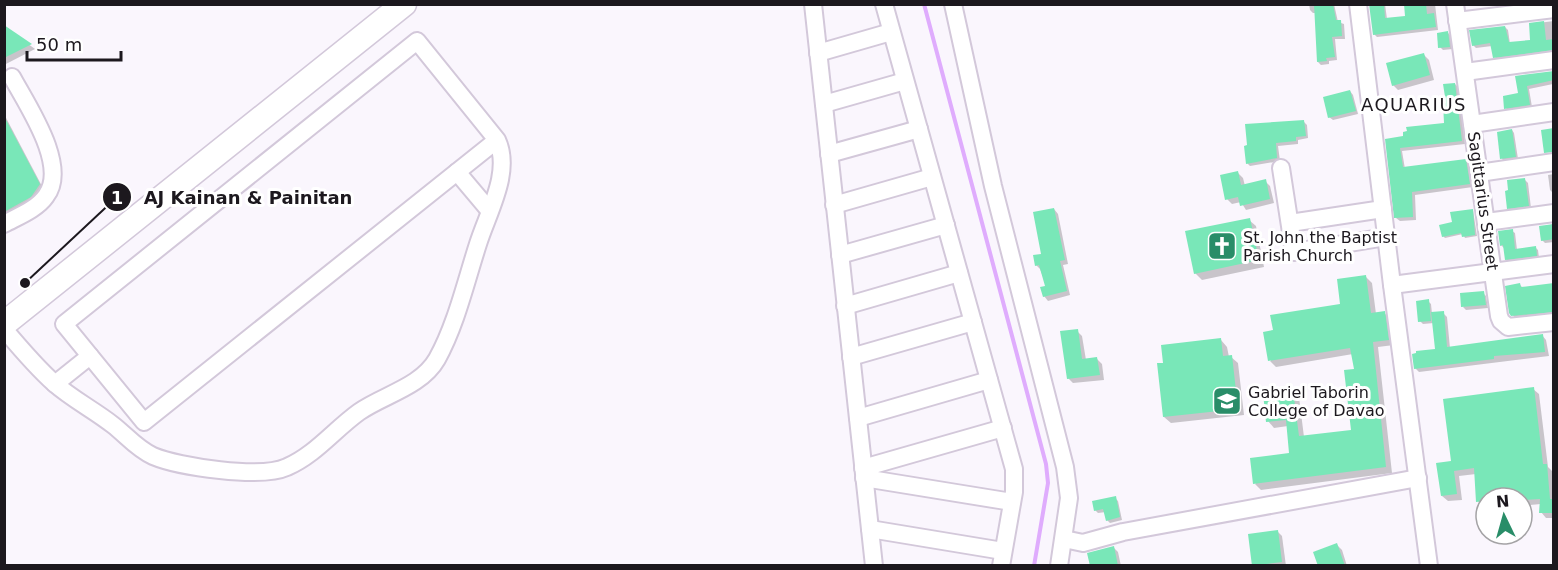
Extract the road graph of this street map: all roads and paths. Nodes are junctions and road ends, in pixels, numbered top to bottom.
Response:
1 (404, 4) edge
2 (813, 4) edge
3 (884, 4) edge
4 (953, 4) edge
5 (1358, 4) edge
6 (1554, 9) edge
7 (1456, 13) edge
8 (891, 32) junction
9 (818, 53) junction
10 (1554, 60) edge
11 (1465, 72) junction
12 (12, 77) dead end
13 (905, 81) junction
14 (824, 104) junction
15 (1554, 112) edge
16 (1472, 124) junction
17 (919, 129) junction
18 (497, 140) junction
19 (829, 154) junction
20 (1554, 162) edge
21 (1281, 168) dead end
22 (457, 172) junction
23 (1479, 173) junction
24 (932, 177) junction
25 (834, 205) junction
26 (1383, 209) junction
27 (489, 210) junction
28 (1554, 213) edge
29 (1486, 222) junction
30 (1290, 223) junction
31 (4, 224) edge
32 (946, 225) junction
33 (1386, 237) junction
34 (840, 255) junction
35 (1554, 264) edge
36 (1493, 272) junction
37 (959, 273) junction
38 (1392, 285) junction
39 (845, 306) junction
40 (6, 321) edge
41 (973, 322) junction
42 (1554, 322) edge
43 (90, 356) junction
44 (851, 357) junction
45 (989, 380) junction
46 (55, 384) junction
47 (858, 418) junction
48 (1003, 428) junction
49 (864, 473) junction
50 (1418, 478) junction
51 (1012, 502) junction
52 (870, 529) junction
53 (1064, 539) junction
54 (1002, 558) edge
55 (874, 566) edge
56 (1059, 566) edge
57 (1429, 566) edge

1 - 40 highway
2 - 9 street
3 - 8 street
4 - 53 street
5 - 26 street
6 - 7 street
7 - 11 street, Sagittarius Street
8 - 9 street
8 - 13 street
9 - 14 street
10 - 11 street
11 - 16 street, Sagittarius Street
12 - 31 street
13 - 14 street
13 - 17 street
14 - 19 street
15 - 16 street
16 - 23 street, Sagittarius Street
17 - 19 street
17 - 24 street
18 - 22 street
18 - 27 street
18 - 43 street
19 - 25 street
20 - 23 street
21 - 30 street
22 - 27 street
22 - 43 street
23 - 29 street, Sagittarius Street
24 - 25 street
24 - 32 street
25 - 34 street
26 - 30 street
26 - 33 street
27 - 46 street
28 - 29 street
29 - 36 street, Sagittarius Street
30 - 33 street
32 - 34 street
32 - 37 street
33 - 38 street
34 - 39 street
35 - 36 street
36 - 38 street
36 - 42 street, Sagittarius Street
37 - 39 street
37 - 41 street
38 - 50 street
39 - 44 street
40 - 46 street
41 - 44 street
41 - 45 street
43 - 46 street
44 - 47 street
45 - 47 street
45 - 48 street
47 - 49 street
48 - 49 street
48 - 51 street
49 - 51 street
49 - 52 street
50 - 53 street
50 - 57 street
51 - 54 street
52 - 54 street
52 - 55 street
53 - 56 street

